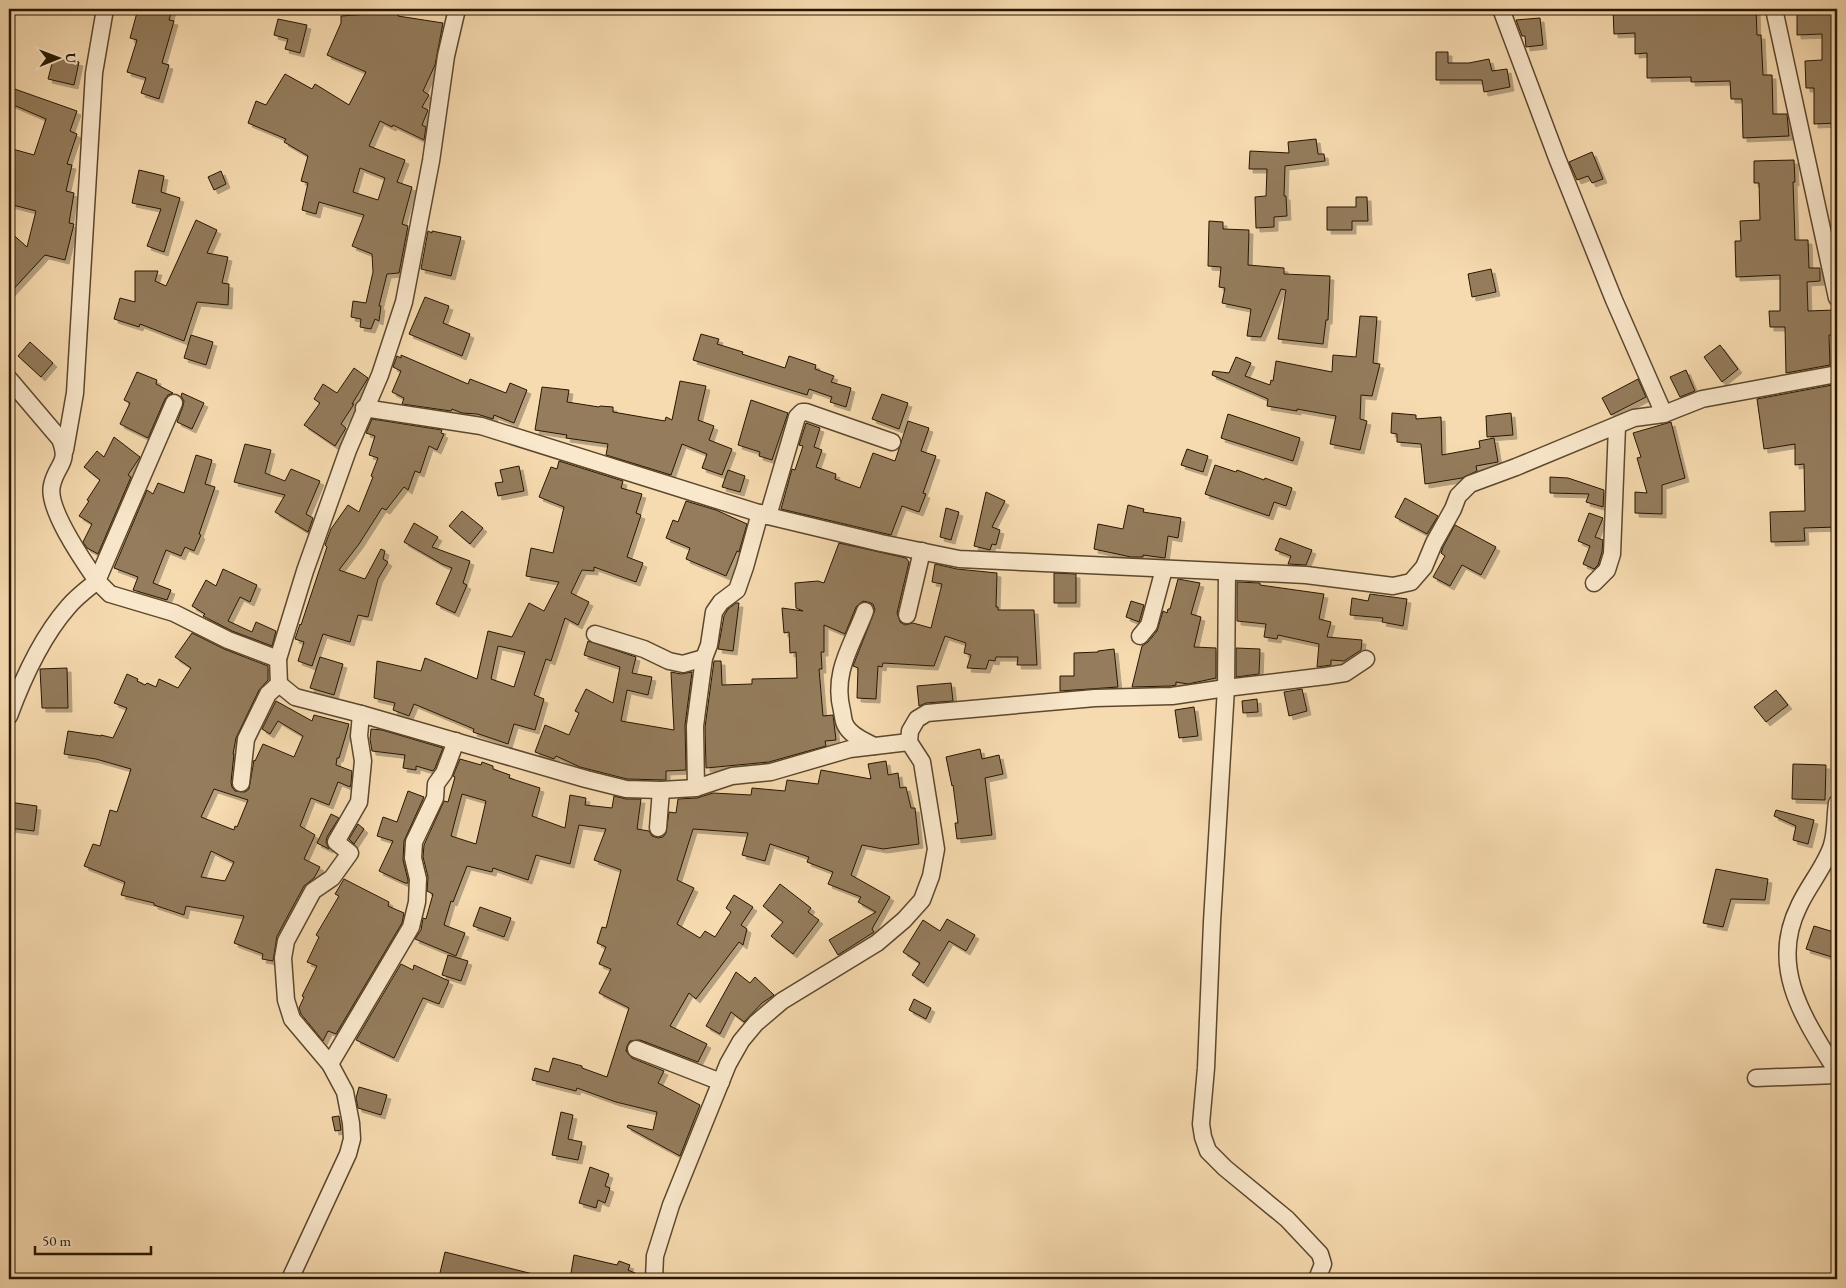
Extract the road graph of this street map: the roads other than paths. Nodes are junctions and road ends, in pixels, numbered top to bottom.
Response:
1 (105, 9) edge
2 (457, 9) edge
3 (1501, 9) edge
4 (1774, 9) edge
5 (1837, 298) edge
6 (1837, 374) edge
7 (9, 380) edge
8 (174, 403) dead end
9 (364, 408) junction
10 (1664, 414) junction
11 (1617, 426) junction
12 (892, 442) dead end
13 (65, 450) junction
14 (764, 514) junction
15 (922, 551) junction
16 (1164, 569) junction
17 (1227, 572) junction
18 (97, 581) junction
19 (1594, 583) dead end
20 (865, 611) dead end
21 (907, 615) dead end
22 (595, 634) dead end
23 (1140, 636) dead end
24 (704, 658) junction
25 (278, 659) junction
26 (1366, 659) dead end
27 (278, 684) junction
28 (1226, 688) junction
29 (361, 714) junction
30 (9, 716) edge
31 (456, 741) junction
32 (909, 742) junction
33 (882, 746) junction
34 (241, 783) dead end
35 (696, 788) junction
36 (661, 790) junction
37 (1837, 804) edge
38 (658, 828) dead end
39 (636, 1049) dead end
40 (330, 1064) junction
41 (1837, 1073) edge
42 (1756, 1078) dead end
43 (721, 1082) junction
44 (290, 1279) edge
45 (654, 1279) edge
46 (1317, 1279) edge

1 - 13 street
2 - 9 street
3 - 10 street
4 - 5 street
6 - 10 street
7 - 13 street
8 - 18 street
9 - 14 street
9 - 25 street
10 - 11 street
11 - 17 street
11 - 19 street
12 - 14 street
13 - 18 street
14 - 15 street
14 - 24 street
15 - 16 street
15 - 21 street
16 - 17 street
16 - 23 street
17 - 28 street
18 - 25 street
18 - 30 street
20 - 33 street
22 - 24 street
24 - 35 street
25 - 27 street
26 - 28 street
27 - 29 street
27 - 34 street
28 - 32 street
28 - 46 street
29 - 31 street
29 - 40 street
31 - 36 street
31 - 40 street
32 - 33 street
32 - 43 street
33 - 35 street
35 - 36 street
36 - 38 street
37 - 41 street
39 - 43 street
40 - 44 street
41 - 42 street
43 - 45 street

